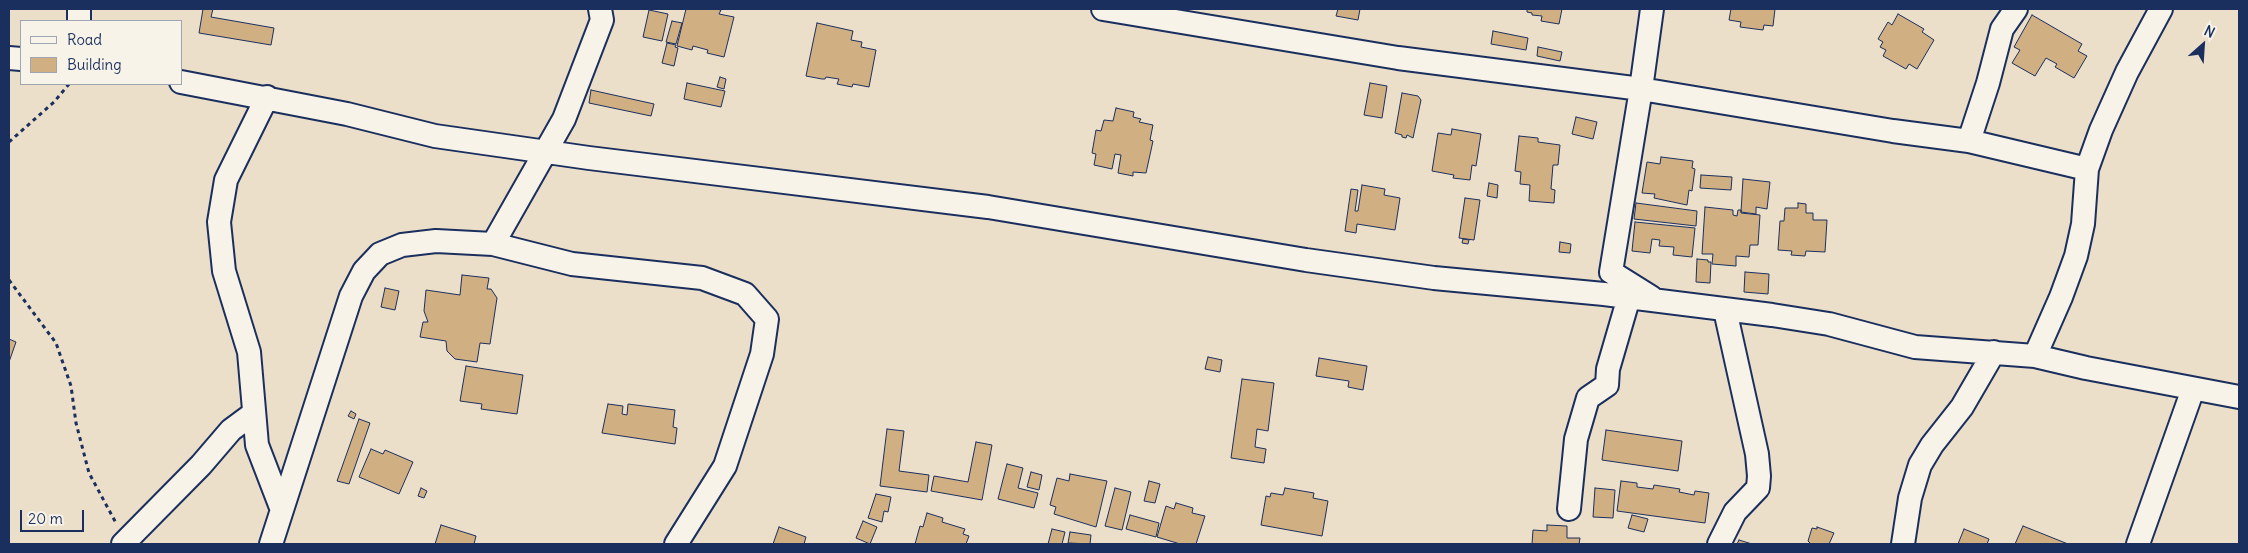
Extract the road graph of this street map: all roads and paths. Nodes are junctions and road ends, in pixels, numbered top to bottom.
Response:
1 (600, 9) edge
2 (1103, 9) edge
3 (1652, 9) edge
4 (2016, 9) edge
5 (2161, 9) edge
6 (182, 82) edge
7 (68, 85) edge
8 (1642, 89) junction
9 (267, 97) junction
10 (1969, 141) junction
11 (9, 142) edge
12 (546, 152) junction
13 (2087, 169) junction
14 (492, 244) junction
15 (9, 280) edge
16 (1628, 297) junction
17 (1657, 301) junction
18 (1725, 310) junction
19 (1994, 352) junction
20 (2035, 356) junction
21 (2193, 389) junction
22 (2239, 397) edge
23 (254, 413) junction
24 (1569, 509) dead end
25 (282, 510) junction
26 (124, 543) edge
27 (271, 544) edge
28 (676, 544) edge
29 (1719, 544) edge
30 (1903, 544) edge
31 (2138, 544) edge

1 - 12 street
2 - 8 street
3 - 8 street
4 - 10 street
5 - 13 street
6 - 9 street
7 - 11 path
8 - 10 street
8 - 17 street
9 - 12 street
9 - 23 street
10 - 13 street
12 - 14 street
12 - 16 street
13 - 20 street
14 - 25 street
14 - 28 street
15 - 26 path
16 - 17 street
16 - 24 street
17 - 18 street
18 - 19 street
18 - 29 street
19 - 20 street
19 - 30 street
20 - 21 street
21 - 22 street
21 - 31 street
23 - 25 street
23 - 26 street
25 - 27 street

